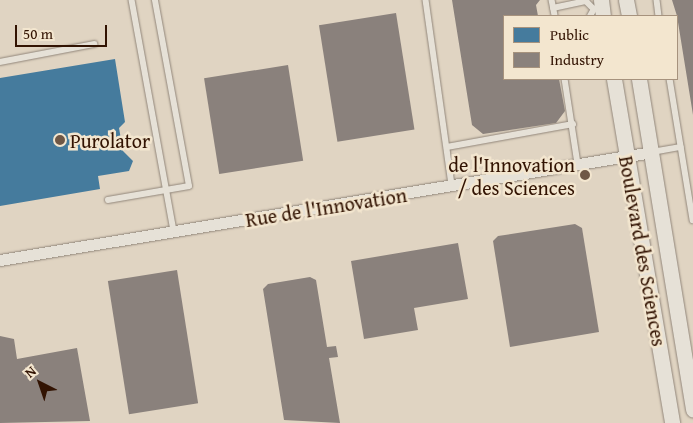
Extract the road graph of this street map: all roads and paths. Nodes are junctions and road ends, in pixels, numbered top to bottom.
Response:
1 (132, 0) edge
2 (155, 0) edge
3 (426, 0) edge
4 (552, 0) edge
5 (626, 0) edge
6 (657, 0) edge
7 (553, 8) junction
8 (598, 10) edge
9 (555, 15) edge
10 (629, 15) edge
11 (660, 15) edge
12 (94, 44) dead end
13 (0, 62) edge
14 (566, 80) edge
15 (614, 80) edge
16 (639, 80) edge
17 (670, 80) edge
18 (573, 124) junction
19 (447, 147) junction
20 (681, 147) junction
21 (652, 152) junction
22 (627, 156) junction
23 (578, 164) junction
24 (452, 186) junction
25 (166, 189) junction
26 (108, 200) dead end
27 (693, 220) edge
28 (174, 231) junction
29 (0, 260) edge
30 (693, 410) edge
31 (672, 423) edge

1 - 25 lane
2 - 25 lane
3 - 19 lane
4 - 7 lane
5 - 10 street
6 - 11 lane
7 - 8 lane
7 - 9 lane
12 - 13 lane
14 - 18 lane
15 - 22 street, Boulevard des Sciences
16 - 21 street, Boulevard des Sciences
17 - 20 lane
18 - 19 lane
18 - 23 lane
19 - 24 lane
20 - 21 lane
20 - 27 lane
21 - 22 street, Rue de l'Innovation
21 - 30 street, Boulevard des Sciences
22 - 23 street, Rue de l'Innovation
22 - 31 street, Boulevard des Sciences
23 - 24 street, Rue de l'Innovation
24 - 28 street, Rue de l'Innovation
25 - 26 lane
25 - 28 lane
28 - 29 street, Rue de l'Innovation

